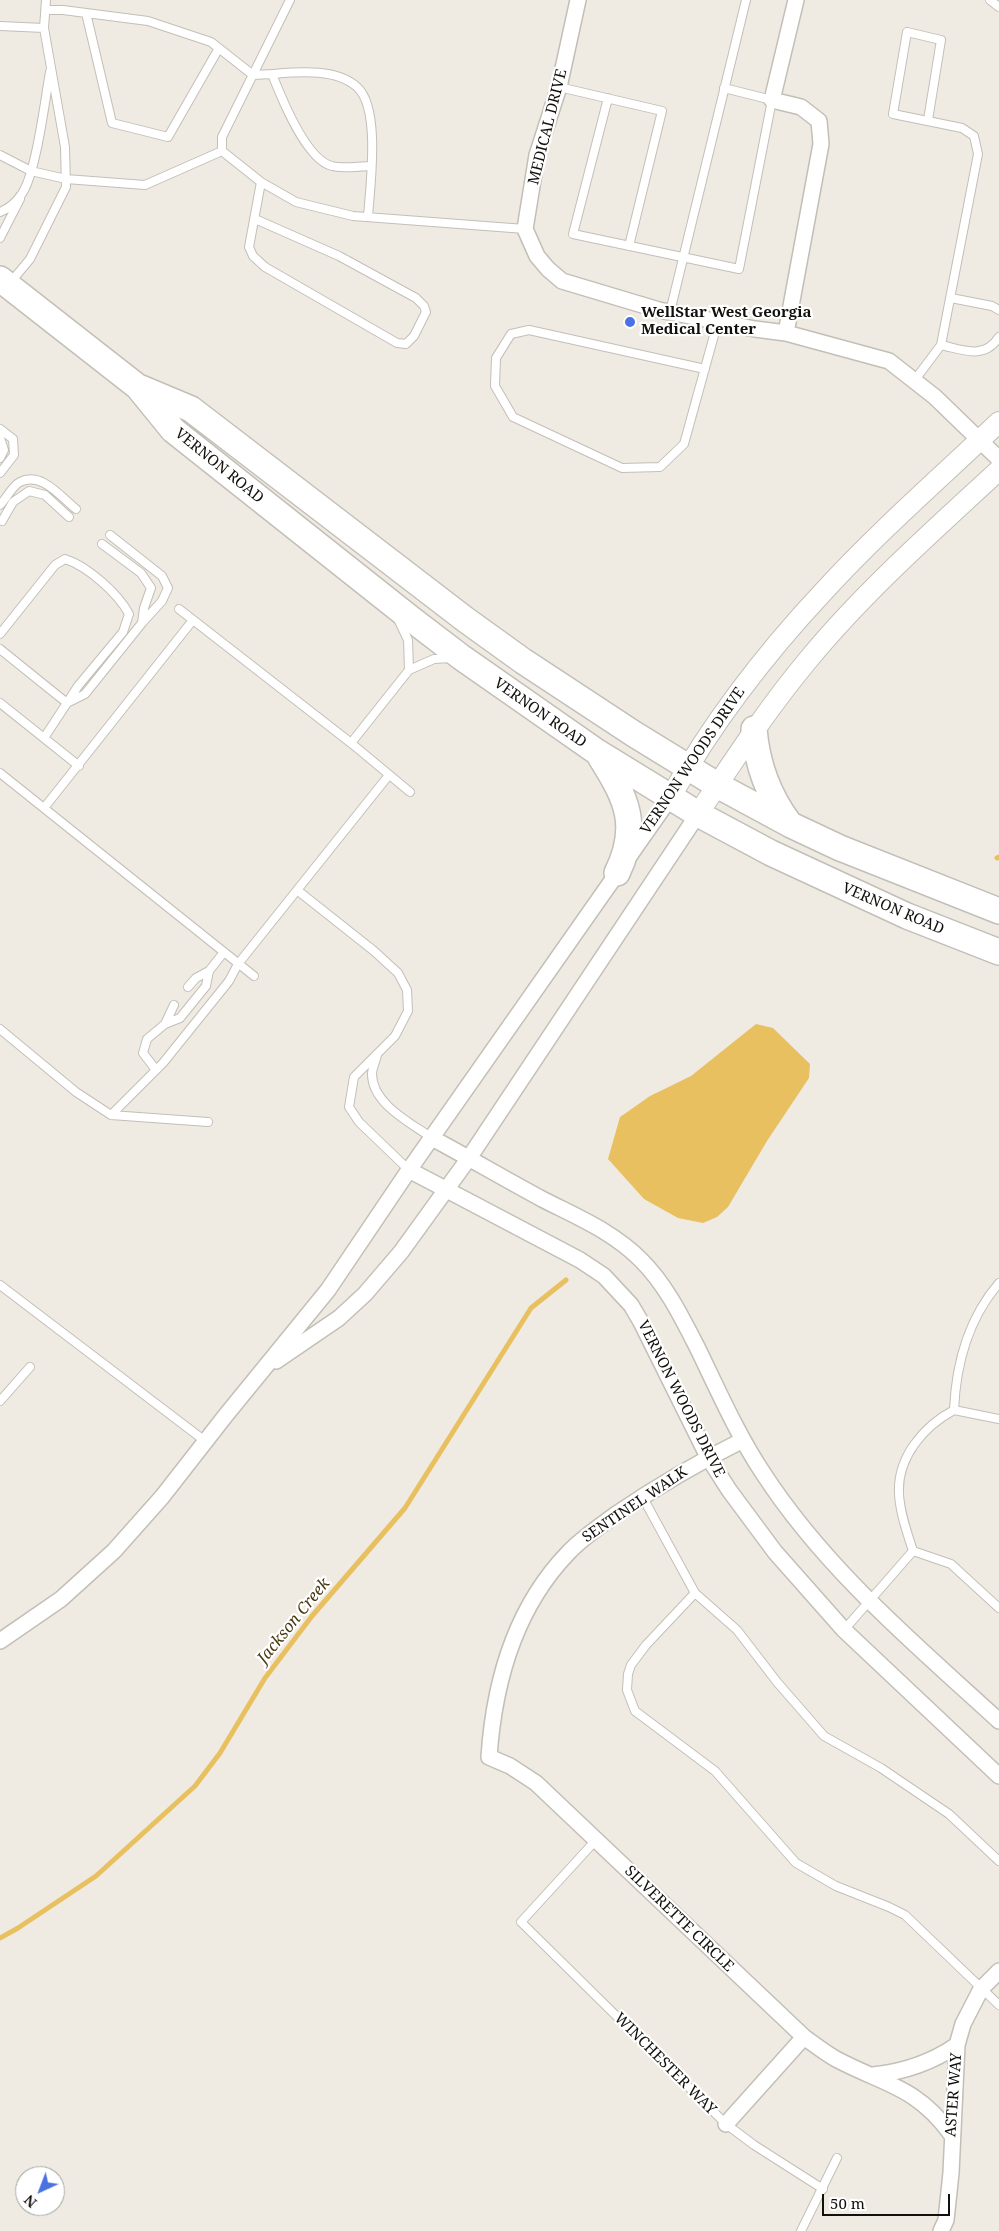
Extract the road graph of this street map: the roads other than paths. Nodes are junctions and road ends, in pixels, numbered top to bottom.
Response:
1 (46, 0) edge
2 (290, 0) edge
3 (578, 0) edge
4 (746, 0) edge
5 (796, 0) edge
6 (990, 0) edge
7 (999, 7) edge
8 (46, 10) junction
9 (86, 13) junction
10 (0, 26) edge
11 (44, 28) junction
12 (218, 48) junction
13 (52, 65) junction
14 (253, 74) junction
15 (272, 74) junction
16 (559, 87) junction
17 (724, 88) junction
18 (608, 98) junction
19 (772, 100) junction
20 (928, 120) junction
21 (222, 151) junction
22 (0, 155) edge
23 (371, 166) junction
24 (31, 171) junction
25 (66, 179) junction
26 (261, 182) junction
27 (22, 195) junction
28 (0, 212) edge
29 (368, 217) junction
30 (255, 219) junction
31 (525, 229) junction
32 (0, 238) edge
33 (629, 246) junction
34 (684, 258) junction
35 (3, 286) edge
36 (951, 298) junction
37 (999, 310) edge
38 (670, 312) junction
39 (718, 321) junction
40 (786, 333) junction
41 (999, 336) edge
42 (941, 345) junction
43 (704, 369) junction
44 (914, 381) junction
45 (138, 387) junction
46 (999, 422) edge
47 (0, 428) edge
48 (0, 438) edge
49 (981, 440) junction
50 (0, 458) edge
51 (999, 459) edge
52 (999, 470) edge
53 (0, 473) edge
54 (0, 506) edge
55 (76, 509) dead end
56 (69, 517) dead end
57 (2, 521) dead end
58 (110, 535) dead end
59 (102, 544) dead end
60 (391, 603) junction
61 (179, 609) dead end
62 (193, 620) junction
63 (142, 622) junction
64 (0, 634) edge
65 (0, 649) edge
66 (461, 657) junction
67 (409, 670) junction
68 (0, 703) edge
69 (67, 703) junction
70 (754, 729) junction
71 (44, 738) junction
72 (351, 743) junction
73 (597, 752) junction
74 (78, 766) junction
75 (688, 766) junction
76 (0, 773) edge
77 (389, 775) junction
78 (718, 785) junction
79 (410, 792) dead end
80 (670, 798) junction
81 (44, 808) junction
82 (698, 814) junction
83 (791, 825) junction
84 (617, 873) junction
85 (297, 890) junction
86 (999, 911) edge
87 (224, 952) junction
88 (999, 952) edge
89 (238, 964) junction
90 (209, 971) junction
91 (254, 976) dead end
92 (188, 987) dead end
93 (174, 1005) dead end
94 (166, 1024) junction
95 (0, 1029) edge
96 (377, 1055) junction
97 (156, 1070) junction
98 (111, 1115) junction
99 (208, 1122) dead end
100 (432, 1138) junction
101 (469, 1158) junction
102 (409, 1170) junction
103 (445, 1190) junction
104 (999, 1283) edge
105 (0, 1285) edge
106 (30, 1367) dead end
107 (260, 1372) junction
108 (1, 1396) edge
109 (954, 1410) junction
110 (999, 1419) edge
111 (742, 1440) junction
112 (205, 1442) junction
113 (708, 1457) junction
114 (642, 1496) junction
115 (913, 1550) junction
116 (695, 1593) junction
117 (869, 1602) junction
118 (999, 1608) edge
119 (844, 1630) junction
120 (0, 1641) edge
121 (999, 1721) edge
122 (489, 1757) joint
123 (999, 1776) edge
124 (596, 1840) junction
125 (999, 1861) edge
126 (999, 1971) edge
127 (982, 1989) junction
128 (999, 2005) edge
129 (804, 2038) junction
130 (957, 2045) junction
131 (872, 2076) junction
132 (726, 2124) junction
133 (952, 2134) junction
134 (837, 2158) dead end
135 (823, 2189) junction
136 (801, 2231) edge
137 (941, 2231) edge

1 - 8 lane
2 - 14 lane
3 - 16 street, MEDICAL DRIVE
4 - 17 lane
5 - 19 street
6 - 7 lane
8 - 9 lane
8 - 11 lane
9 - 12 lane
9 - 12 lane
10 - 11 lane
11 - 13 lane
12 - 14 lane
13 - 24 lane
13 - 25 lane
14 - 15 lane
14 - 21 lane
15 - 23 lane
15 - 23 lane
16 - 18 lane
16 - 31 street, MEDICAL DRIVE
17 - 19 lane
17 - 34 lane
18 - 33 lane
18 - 33 lane
19 - 34 lane
19 - 40 street
20 - 20 lane
20 - 36 lane
21 - 25 lane
21 - 26 lane
22 - 24 lane
23 - 29 lane
24 - 25 lane
24 - 27 lane
25 - 35 lane
26 - 29 lane
26 - 30 lane
27 - 28 lane
27 - 32 lane
29 - 31 lane
30 - 30 lane
31 - 38 street
33 - 34 lane
34 - 38 lane
35 - 45 main road, VERNON ROAD
36 - 37 lane
36 - 42 lane
38 - 39 street
39 - 40 street
39 - 43 lane
40 - 44 street
41 - 42 lane
42 - 44 lane
43 - 43 lane
44 - 49 street
45 - 60 main road, VERNON ROAD
45 - 75 main road, VERNON ROAD
46 - 49 street, VERNON WOODS DRIVE
47 - 53 lane
48 - 50 lane
49 - 51 street
49 - 75 street, VERNON WOODS DRIVE
52 - 70 street
54 - 55 lane
56 - 57 lane
58 - 63 lane
59 - 63 lane
60 - 66 main road, VERNON ROAD
60 - 67 lane
61 - 62 lane
62 - 72 lane
62 - 74 lane
63 - 69 lane
64 - 69 lane
65 - 69 lane
66 - 67 lane
66 - 73 main road, VERNON ROAD
67 - 72 lane
68 - 71 lane
69 - 71 lane
70 - 78 street
70 - 83 main road
71 - 74 lane
72 - 77 lane
73 - 80 main road, VERNON ROAD
73 - 84 main road
74 - 81 lane
75 - 78 main road, VERNON ROAD
75 - 80 street, VERNON WOODS DRIVE
76 - 81 lane
77 - 79 lane
77 - 85 lane
78 - 82 street
78 - 83 main road, VERNON ROAD
80 - 82 main road, VERNON ROAD
80 - 84 street, VERNON WOODS DRIVE
81 - 87 lane
82 - 88 main road, VERNON ROAD
82 - 101 street
83 - 86 main road, VERNON ROAD
84 - 100 street, VERNON WOODS DRIVE
85 - 89 lane
85 - 96 lane
87 - 89 lane
87 - 90 lane
89 - 91 lane
89 - 97 lane
90 - 92 lane
90 - 94 lane
93 - 94 lane
94 - 97 lane
95 - 98 lane
96 - 100 lane
96 - 102 lane
97 - 98 lane
98 - 99 lane
100 - 101 street
100 - 102 street, VERNON WOODS DRIVE
101 - 103 street
101 - 111 street
102 - 103 street, VERNON WOODS DRIVE
102 - 107 street
103 - 107 street
103 - 113 street, VERNON WOODS DRIVE
104 - 109 lane
105 - 112 lane
106 - 108 lane
107 - 112 street
109 - 110 lane
109 - 115 lane
111 - 113 street, SENTINEL WALK
111 - 117 street
112 - 120 street
113 - 114 street, SENTINEL WALK
113 - 119 street, VERNON WOODS DRIVE
114 - 116 lane
114 - 122 street, SENTINEL WALK
115 - 117 lane
115 - 118 lane
116 - 125 lane
116 - 127 lane
117 - 119 lane
117 - 121 street
119 - 123 street, VERNON WOODS DRIVE
122 - 124 street, SILVERETTE CIRCLE
124 - 129 street, SILVERETTE CIRCLE
124 - 132 lane, WINCHESTER WAY
126 - 127 street, ASTER WAY
127 - 128 lane
127 - 130 street, ASTER WAY
129 - 131 street, SILVERETTE CIRCLE
129 - 132 street
130 - 131 street
130 - 133 street, ASTER WAY
131 - 133 street, SILVERETTE CIRCLE
132 - 135 lane, WINCHESTER WAY
133 - 137 street, ASTER WAY
134 - 135 lane
135 - 136 lane

